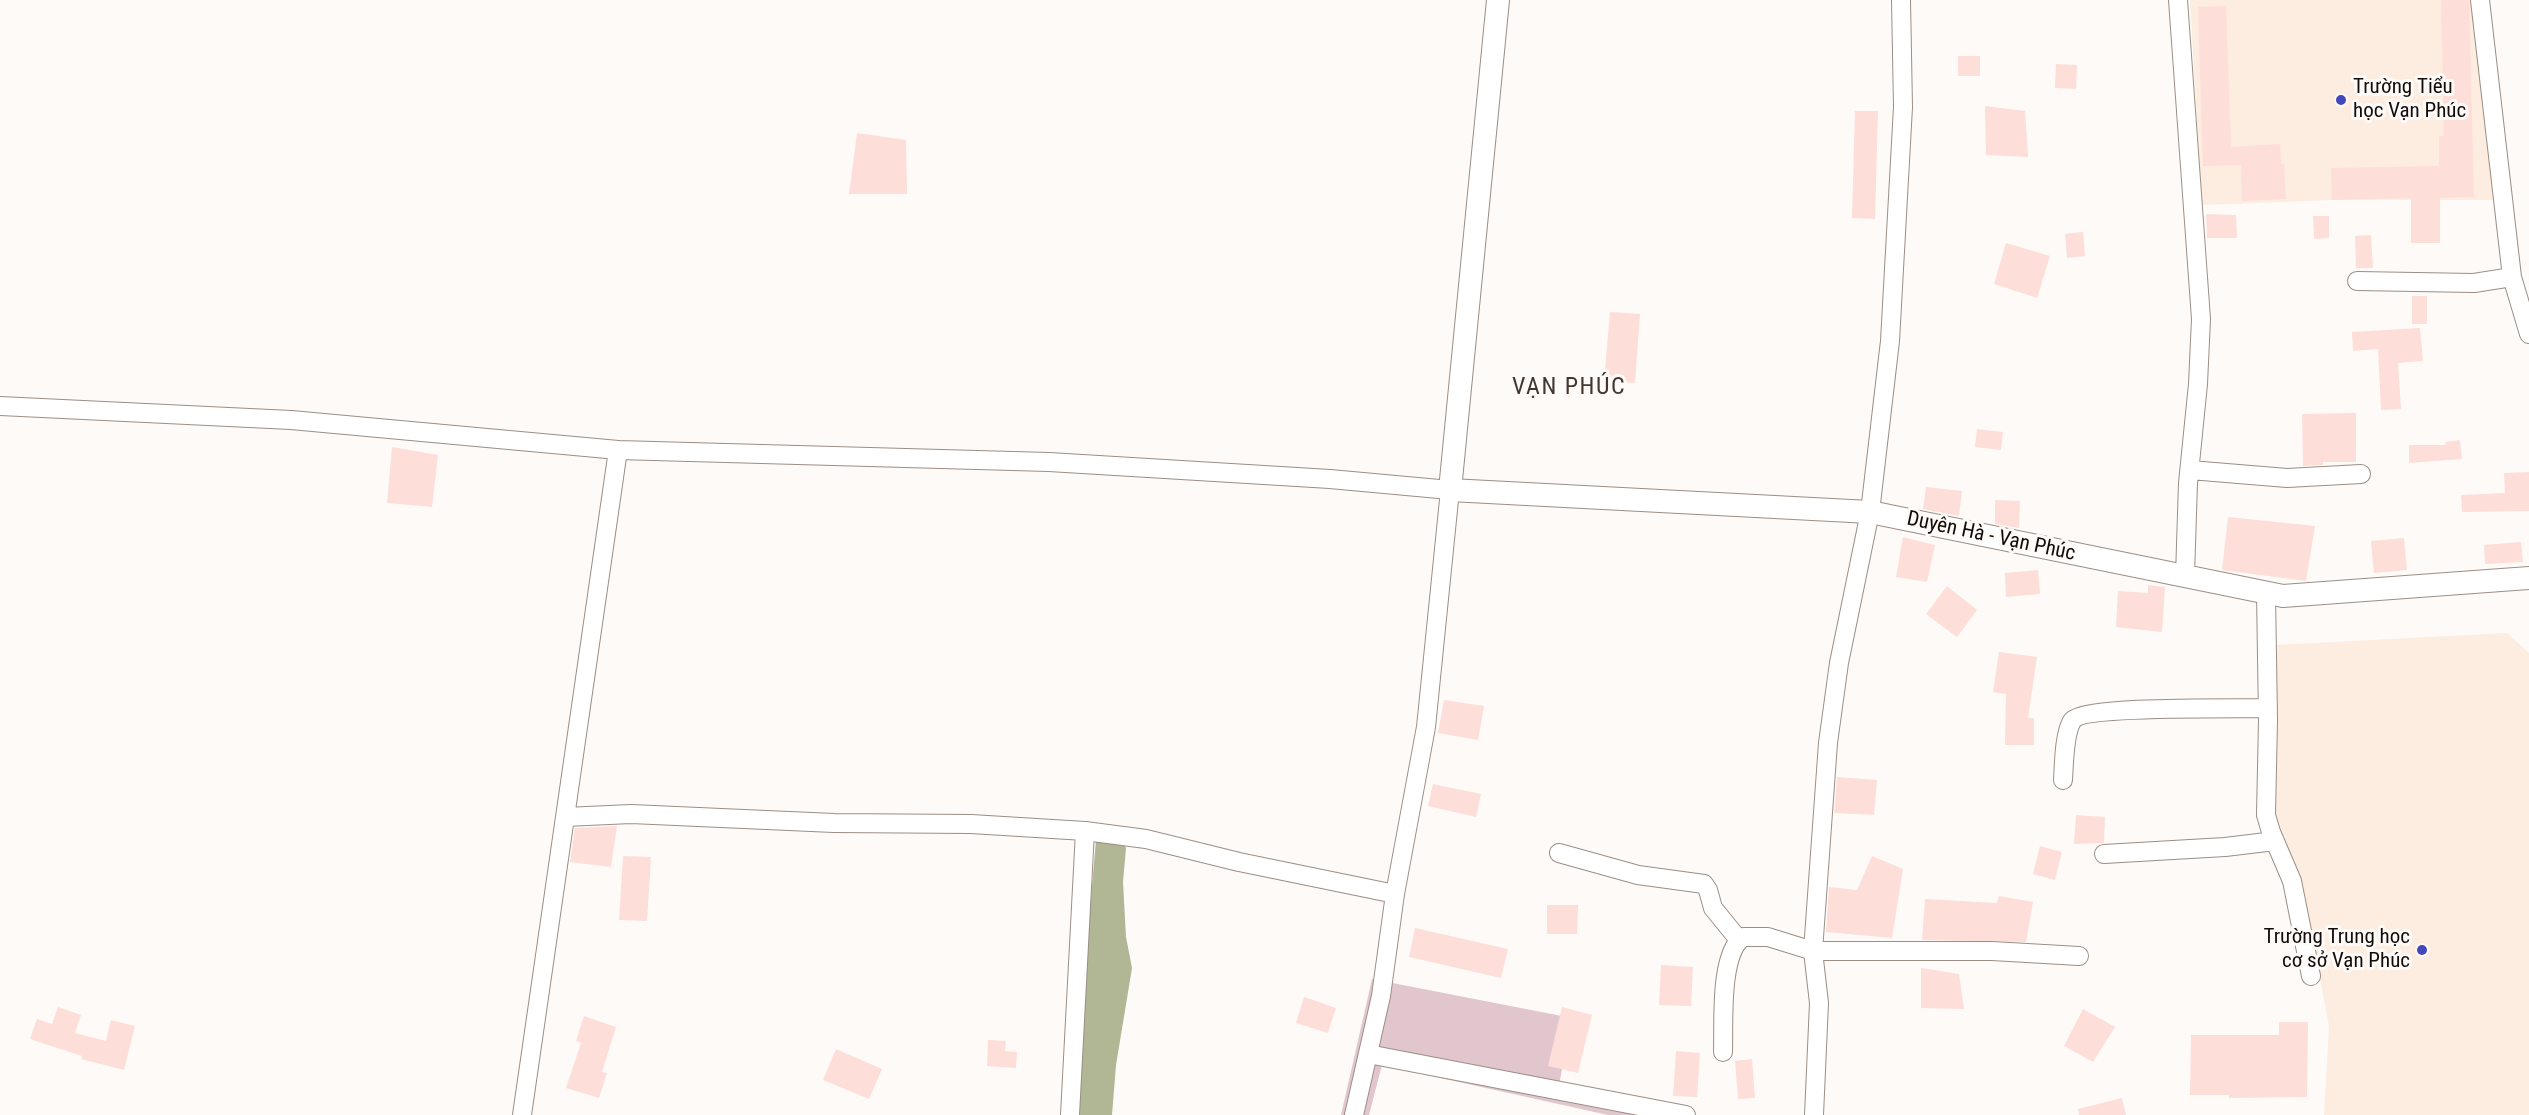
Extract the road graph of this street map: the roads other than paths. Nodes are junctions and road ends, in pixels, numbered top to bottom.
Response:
1 (1498, 0) edge
2 (1901, 0) edge
3 (2178, 0) edge
4 (2480, 0) edge
5 (2512, 277) junction
6 (2357, 281) dead end
7 (2529, 334) edge
8 (0, 406) edge
9 (618, 450) junction
10 (2190, 470) junction
11 (2361, 474) dead end
12 (1450, 490) junction
13 (1870, 512) junction
14 (2185, 576) junction
15 (2529, 578) edge
16 (2266, 593) junction
17 (2268, 708) junction
18 (2063, 780) dead end
19 (565, 817) junction
20 (1085, 831) junction
21 (2275, 841) junction
22 (1559, 853) dead end
23 (2104, 854) dead end
24 (1395, 894) junction
25 (1739, 940) junction
26 (1813, 951) junction
27 (2079, 956) dead end
28 (2311, 976) dead end
29 (1723, 1052) dead end
30 (1368, 1054) junction
31 (522, 1115) edge
32 (1070, 1115) edge
33 (1354, 1115) edge
34 (1686, 1115) edge
35 (1814, 1115) edge

1 - 12 street
2 - 13 street
3 - 10 street
4 - 5 street
5 - 6 street
5 - 7 street
8 - 9 street
9 - 12 street
9 - 19 street
10 - 11 street
10 - 14 street
12 - 13 street, Duyên Hà - Vạn Phúc
12 - 24 street
13 - 14 street, Duyên Hà - Vạn Phúc
13 - 26 street
14 - 16 street, Duyên Hà - Vạn Phúc
15 - 16 street, Duyên Hà - Vạn Phúc
16 - 17 street
17 - 18 street
17 - 21 street
19 - 20 street
19 - 31 street
20 - 24 street
20 - 32 street
21 - 23 street
21 - 28 street
22 - 25 street
24 - 30 street
25 - 26 street
25 - 29 street
26 - 27 street
26 - 35 street
30 - 33 street
30 - 34 street

